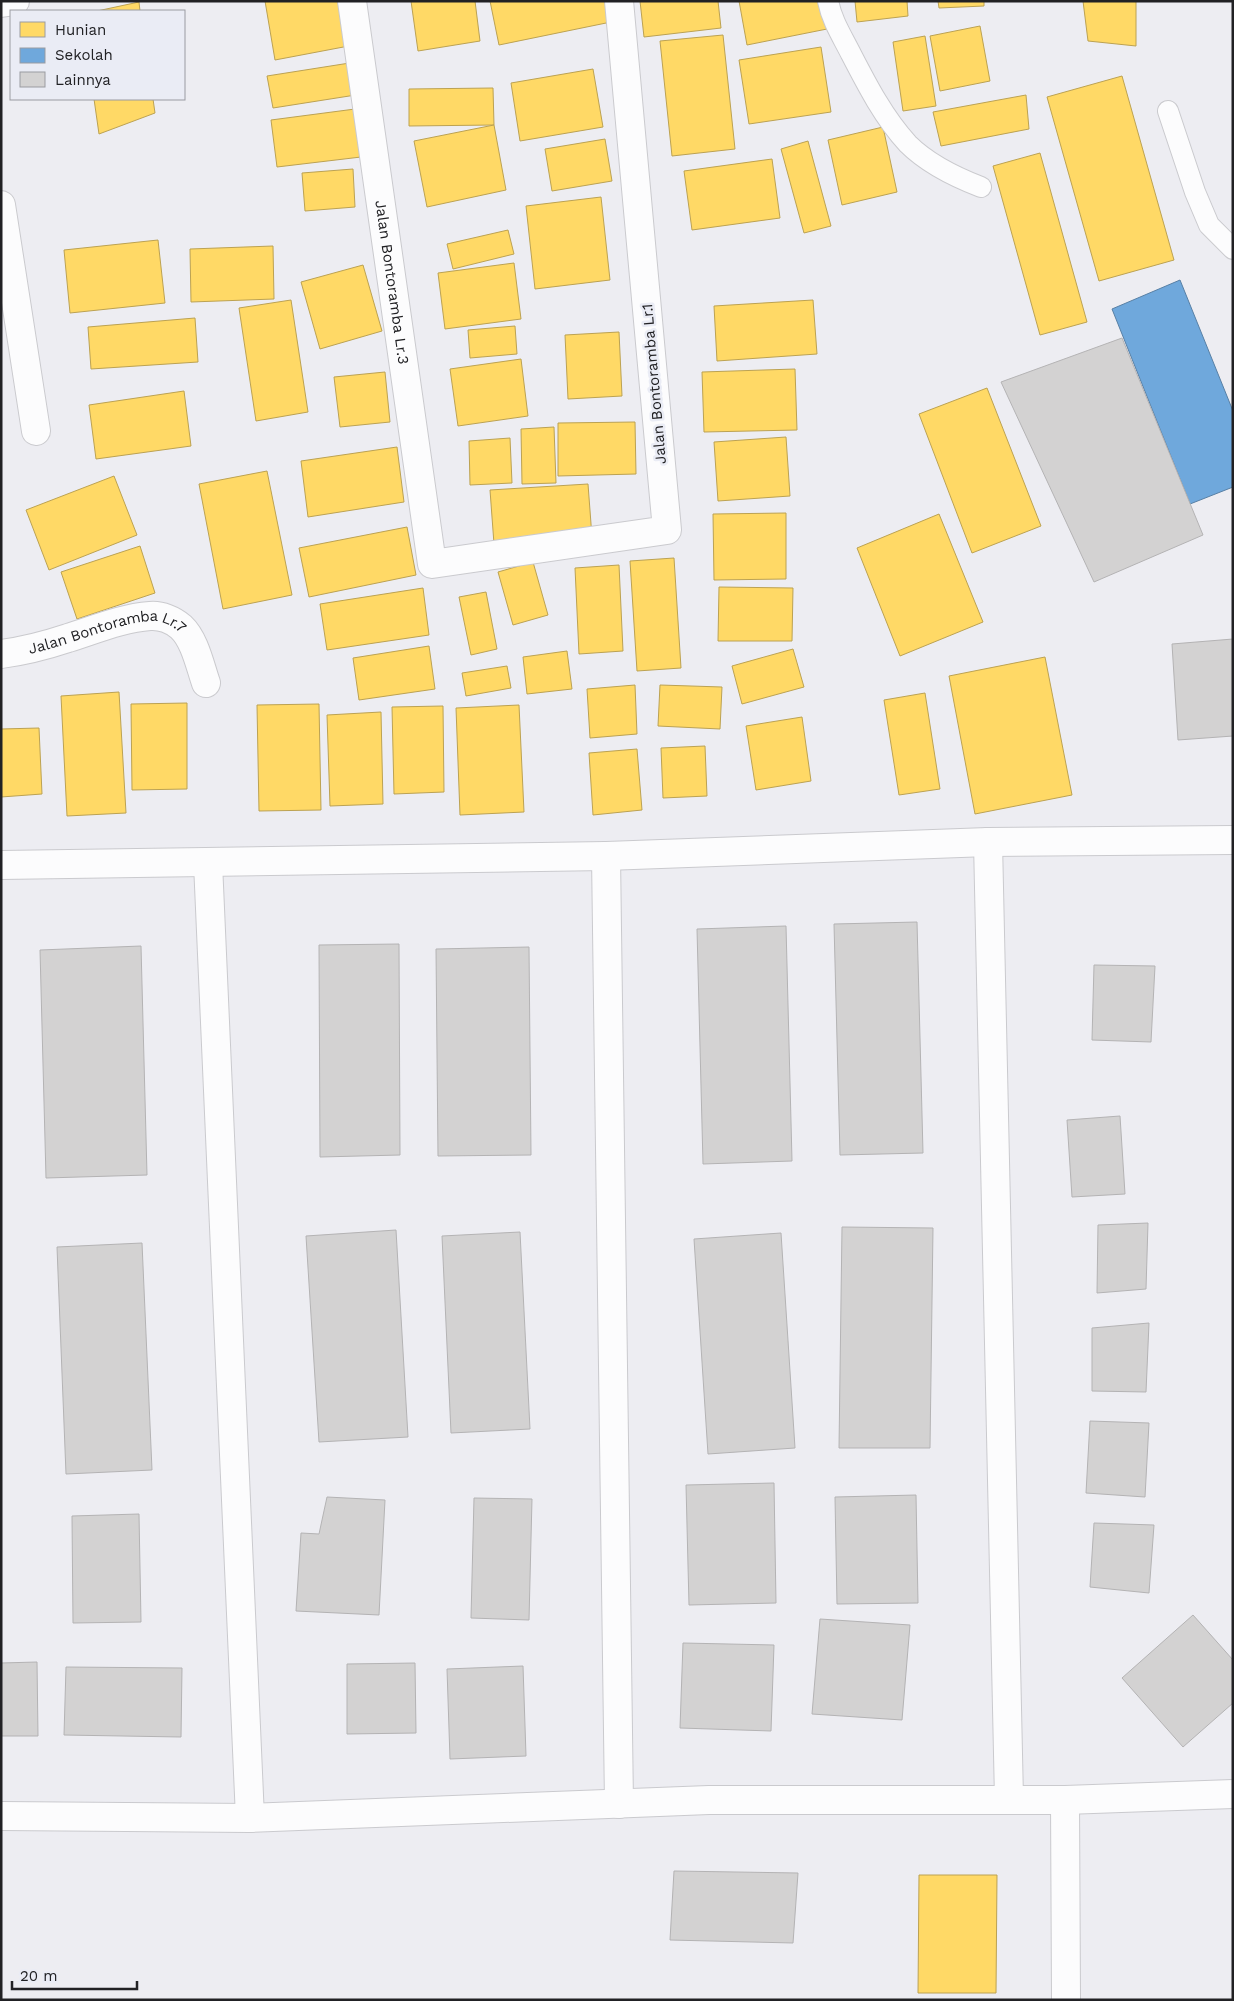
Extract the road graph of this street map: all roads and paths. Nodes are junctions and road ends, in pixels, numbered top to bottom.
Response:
1 (15, 1) edge
2 (352, 1) edge
3 (618, 1) edge
4 (828, 1) edge
5 (1, 4) edge
6 (1168, 112) dead end
7 (980, 187) dead end
8 (1, 205) edge
9 (1233, 249) edge
10 (36, 431) dead end
11 (432, 564) joint
12 (1, 654) edge
13 (206, 683) dead end
14 (1233, 840) edge
15 (988, 842) junction
16 (606, 856) junction
17 (208, 863) junction
18 (1, 865) edge
19 (1233, 1794) edge
20 (1009, 1800) junction
21 (1065, 1800) junction
22 (619, 1804) junction
23 (1, 1816) edge
24 (250, 1818) junction
25 (1066, 2000) edge

1 - 5 street
2 - 11 street, Jalan Bontoramba Lr.3
3 - 11 street, Jalan Bontoramba Lr.1
4 - 7 lane
6 - 9 lane
8 - 10 street
12 - 13 street, Jalan Bontoramba Lr.7
14 - 15 street
15 - 16 street
15 - 20 street
16 - 17 street
16 - 22 street
17 - 18 street
17 - 24 street
19 - 21 street
20 - 21 street
20 - 22 street
21 - 25 street
22 - 24 street
23 - 24 street

